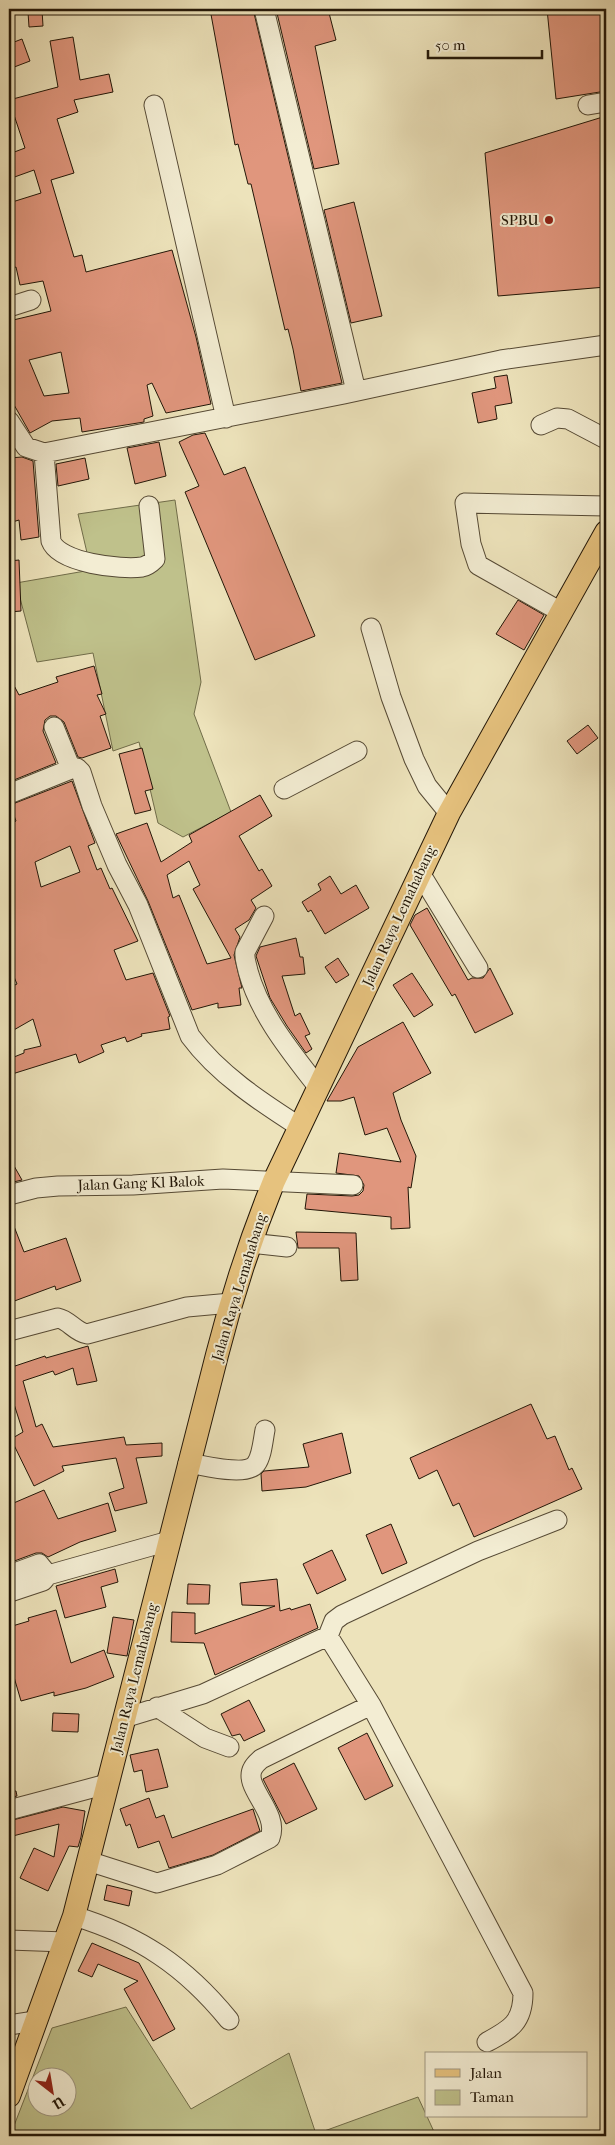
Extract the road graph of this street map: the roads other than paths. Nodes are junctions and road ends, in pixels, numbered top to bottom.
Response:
1 (264, 9) edge
2 (154, 105) dead end
3 (31, 300) dead end
4 (9, 307) edge
5 (606, 345) edge
6 (356, 391) junction
7 (226, 418) junction
8 (9, 421) edge
9 (540, 425) dead end
10 (606, 439) edge
11 (14, 441) edge
12 (44, 453) junction
13 (149, 506) dead end
14 (606, 506) edge
15 (606, 532) edge
16 (561, 612) junction
17 (371, 628) dead end
18 (54, 727) dead end
19 (357, 752) dead end
20 (71, 769) junction
21 (284, 789) dead end
22 (9, 794) edge
23 (449, 813) junction
24 (420, 873) junction
25 (264, 916) dead end
26 (478, 968) dead end
27 (318, 1087) junction
28 (300, 1127) junction
29 (274, 1181) junction
30 (353, 1185) dead end
31 (9, 1195) edge
32 (250, 1242) junction
33 (287, 1247) dead end
34 (231, 1303) junction
35 (9, 1331) edge
36 (265, 1430) dead end
37 (188, 1463) junction
38 (557, 1520) dead end
39 (169, 1541) junction
40 (9, 1584) edge
41 (328, 1636) junction
42 (371, 1705) junction
43 (157, 1707) junction
44 (124, 1718) junction
45 (229, 1747) dead end
46 (107, 1784) junction
47 (9, 1810) edge
48 (88, 1861) junction
49 (74, 1916) junction
50 (9, 1940) edge
51 (65, 1942) junction
52 (229, 2020) dead end
53 (36, 2021) junction
54 (9, 2025) edge
55 (487, 2042) dead end
56 (9, 2096) edge

1 - 6 street
2 - 7 street
3 - 4 street
5 - 6 street
6 - 7 street
7 - 12 street
8 - 11 street
9 - 10 street
11 - 12 street
12 - 13 street
14 - 16 street
15 - 16 main road, Jalan Raya Lemahabang
16 - 23 main road, Jalan Raya Lemahabang
17 - 23 street
18 - 20 street
19 - 21 street
20 - 22 street
20 - 28 street
23 - 24 main road, Jalan Raya Lemahabang
24 - 26 street
24 - 27 main road, Jalan Raya Lemahabang
25 - 27 street
27 - 28 main road, Jalan Raya Lemahabang
28 - 29 main road, Jalan Raya Lemahabang
29 - 30 street, Jalan Gang Kl Balok
29 - 31 street, Jalan Gang Kl Balok
29 - 32 main road, Jalan Raya Lemahabang
32 - 33 street
32 - 34 main road, Jalan Raya Lemahabang
34 - 35 street
34 - 37 main road, Jalan Raya Lemahabang
36 - 37 street
37 - 39 main road, Jalan Raya Lemahabang
38 - 41 street
39 - 40 street
39 - 44 main road, Jalan Raya Lemahabang
41 - 42 street
41 - 43 street
42 - 48 street
42 - 55 street
43 - 44 street
43 - 45 street
44 - 46 main road, Jalan Raya Lemahabang
46 - 47 street
46 - 48 main road, Jalan Raya Lemahabang
48 - 49 main road, Jalan Raya Lemahabang
49 - 51 main road, Jalan Raya Lemahabang
49 - 52 street
50 - 51 street
51 - 53 main road, Jalan Raya Lemahabang
53 - 54 street
53 - 56 main road, Jalan Raya Lemahabang

